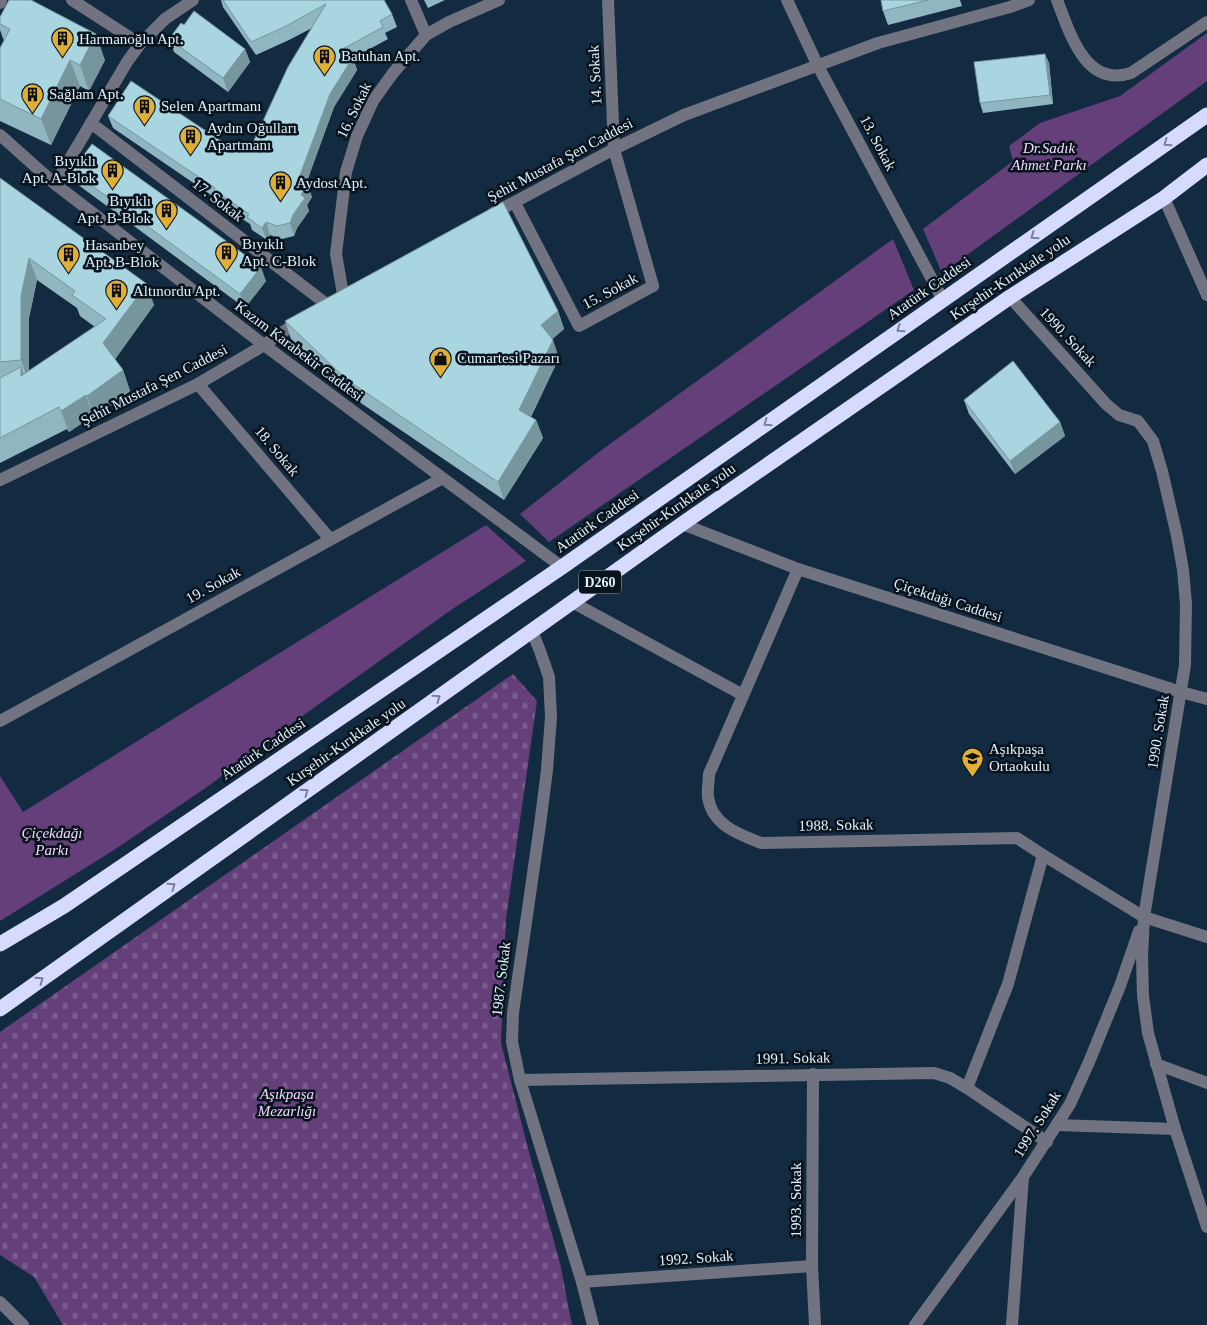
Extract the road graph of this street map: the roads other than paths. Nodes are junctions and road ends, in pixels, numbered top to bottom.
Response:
1 (72, 0) edge
2 (193, 0) edge
3 (411, 0) edge
4 (499, 0) edge
5 (608, 0) edge
6 (787, 0) edge
7 (1029, 0) edge
8 (1057, 0) edge
9 (1207, 22) edge
10 (426, 35) junction
11 (140, 44) junction
12 (818, 66) junction
13 (1207, 116) edge
14 (91, 123) junction
15 (0, 135) edge
16 (614, 149) junction
17 (1207, 165) edge
18 (55, 184) junction
19 (1164, 198) junction
20 (514, 203) junction
21 (482, 219) edge
22 (347, 292) joint
23 (1207, 295) edge
24 (1010, 297) junction
25 (942, 300) junction
26 (317, 308) junction
27 (264, 345) junction
28 (198, 384) junction
29 (441, 478) junction
30 (0, 480) edge
31 (682, 524) junction
32 (330, 540) junction
33 (562, 567) junction
34 (798, 569) junction
35 (572, 602) junction
36 (532, 631) junction
37 (1181, 692) junction
38 (742, 695) junction
39 (1207, 699) edge
40 (0, 721) edge
41 (1043, 856) junction
42 (1144, 917) junction
43 (1207, 938) edge
44 (0, 944) edge
45 (0, 1009) edge
46 (1156, 1064) junction
47 (813, 1074) junction
48 (520, 1080) junction
49 (1207, 1083) edge
50 (967, 1088) junction
51 (1058, 1125) junction
52 (1175, 1129) junction
53 (1047, 1142) junction
54 (1023, 1177) junction
55 (1207, 1227) edge
56 (812, 1266) junction
57 (582, 1282) junction
58 (0, 1302) edge
59 (23, 1325) edge
60 (593, 1325) edge
61 (815, 1325) edge
62 (914, 1325) edge
63 (1012, 1325) edge

1 - 11 street
2 - 11 street
3 - 10 street
4 - 10 street, 16. Sokak
5 - 16 street, 14. Sokak
6 - 12 street, 13. Sokak
7 - 12 street, Şehit Mustafa Şen Caddesi
8 - 9 street
10 - 22 street, 16. Sokak
11 - 14 street
12 - 16 street, Şehit Mustafa Şen Caddesi
12 - 25 street, 13. Sokak
13 -> 25 highway, Atatürk Caddesi / D260
14 - 18 street
14 - 26 street, 17. Sokak
15 - 18 street, Kazım Karabekir Caddesi
16 - 20 street, Şehit Mustafa Şen Caddesi
16 - 20 street, 15. Sokak
17 - 19 highway, Kırşehir-Kırıkkale yolu / D260
18 - 27 street, Kazım Karabekir Caddesi
19 - 23 street
19 - 24 highway, Kırşehir-Kırıkkale yolu / D260
20 - 21 street, Şehit Mustafa Şen Caddesi
22 - 26 street, Şehit Mustafa Şen Caddesi
24 - 31 highway, Kırşehir-Kırıkkale yolu / D260
24 - 37 street, 1990. Sokak
25 -> 33 highway, Atatürk Caddesi / D260
26 - 27 street, Şehit Mustafa Şen Caddesi
27 - 28 street, Şehit Mustafa Şen Caddesi
27 - 29 street, Kazım Karabekir Caddesi
28 - 30 street, Şehit Mustafa Şen Caddesi
28 - 32 street, 18. Sokak
29 - 32 street, 19. Sokak
29 - 33 street, Kazım Karabekir Caddesi
31 - 34 street, Çiçekdağı Caddesi
31 - 35 highway, Kırşehir-Kırıkkale yolu / D260
32 - 40 street, 19. Sokak
33 - 44 highway, Atatürk Caddesi / D260
34 - 37 street, Çiçekdağı Caddesi
34 - 38 street, 1988. Sokak
35 - 36 highway, Kırşehir-Kırıkkale yolu / D260
35 - 38 street
45 -> 36 highway, Kırşehir-Kırıkkale yolu / D260
36 - 48 street, 1987. Sokak
37 - 39 street, Çiçekdağı Caddesi
37 - 42 street, 1990. Sokak
38 - 41 street, 1988. Sokak
41 - 42 street, 1988. Sokak
41 - 50 street
42 - 43 street, 1988. Sokak
42 - 46 street, 1990. Sokak
42 - 51 street, 1997. Sokak
46 - 49 street
46 - 52 street, 1990. Sokak
47 - 48 street, 1991. Sokak
47 - 50 street, 1991. Sokak
47 - 56 street, 1993. Sokak
48 - 57 street, 1987. Sokak
50 - 53 street, 1991. Sokak
51 - 52 street
51 - 53 street, 1997. Sokak
52 - 55 street, 1990. Sokak
53 - 54 street, 1997. Sokak
54 - 62 street, 1997. Sokak
54 - 63 street
56 - 57 street, 1992. Sokak
56 - 61 street, 1993. Sokak
57 - 60 street, 1987. Sokak
58 - 59 street

